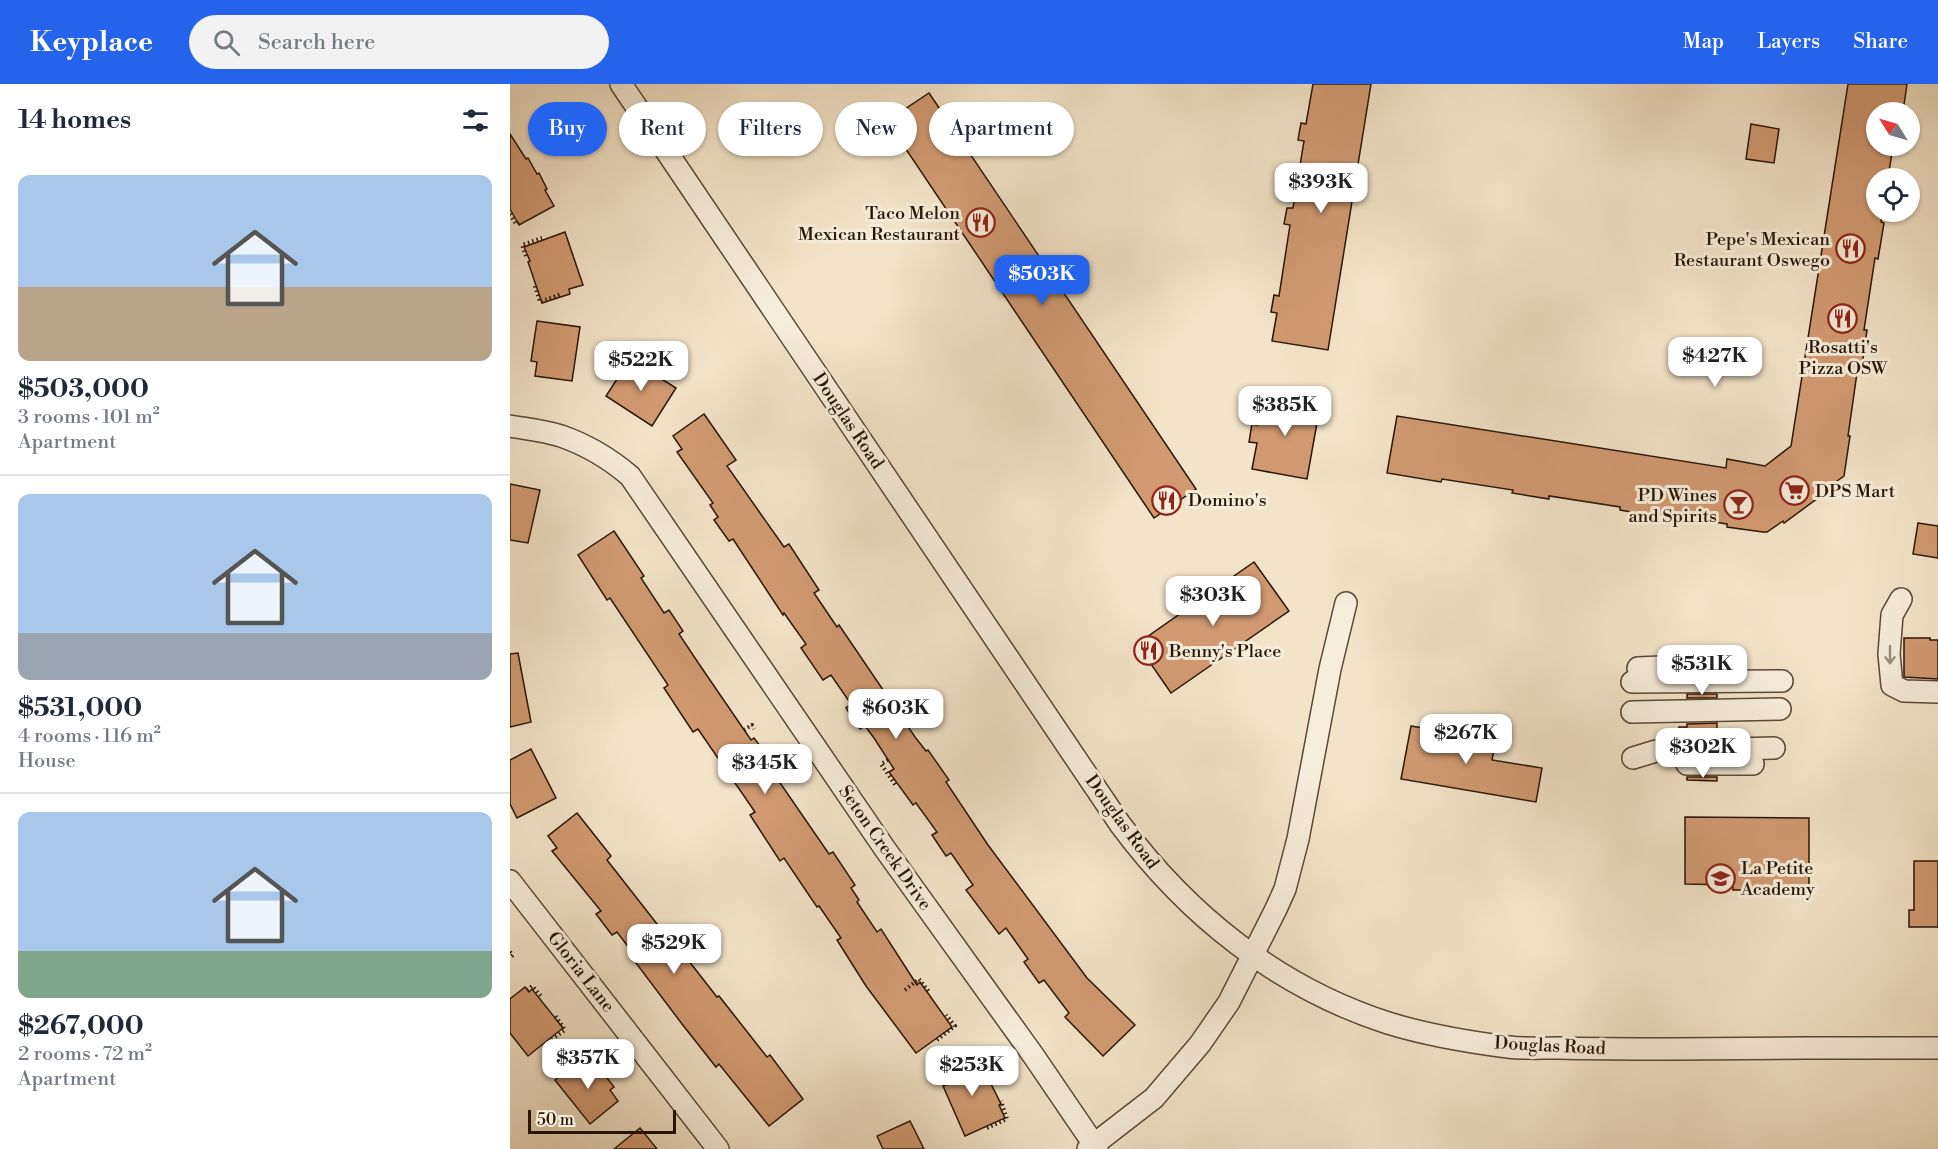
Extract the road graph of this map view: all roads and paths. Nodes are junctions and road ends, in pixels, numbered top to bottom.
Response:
1 (621, 84) edge
2 (510, 214) edge
3 (520, 221) dead end
4 (542, 238) dead end
5 (526, 256) dead end
6 (535, 286) dead end
7 (561, 294) dead end
8 (510, 426) edge
9 (1901, 599) dead end
10 (1346, 603) dead end
11 (1731, 664) dead end
12 (1634, 690) junction
13 (1938, 692) edge
14 (754, 729) dead end
15 (744, 730) dead end
16 (1774, 748) dead end
17 (888, 760) dead end
18 (1753, 764) dead end
19 (896, 786) dead end
20 (510, 881) edge
21 (510, 952) edge
22 (1253, 956) junction
23 (510, 958) edge
24 (527, 990) dead end
25 (905, 990) dead end
26 (930, 993) dead end
27 (542, 997) dead end
28 (946, 1015) dead end
29 (555, 1016) dead end
30 (937, 1040) dead end
31 (548, 1042) dead end
32 (1938, 1048) edge
33 (968, 1072) dead end
34 (992, 1080) dead end
35 (1001, 1101) dead end
36 (987, 1128) dead end
37 (1093, 1148) edge
38 (718, 1149) edge

1 - 22 street, Douglas Road
2 - 3 path
4 - 5 path
6 - 7 path
8 - 37 street, Seton Creek Drive
9 -> 13 street
10 - 22 street
11 - 12 street
12 - 12 street
14 - 15 path
16 - 18 street
17 - 19 path
20 - 38 street, Gloria Lane
21 - 23 path
22 - 32 street, Douglas Road
22 - 37 street
24 - 27 path
25 - 26 path
28 - 30 path
29 - 31 path
33 - 34 path
35 - 36 path

